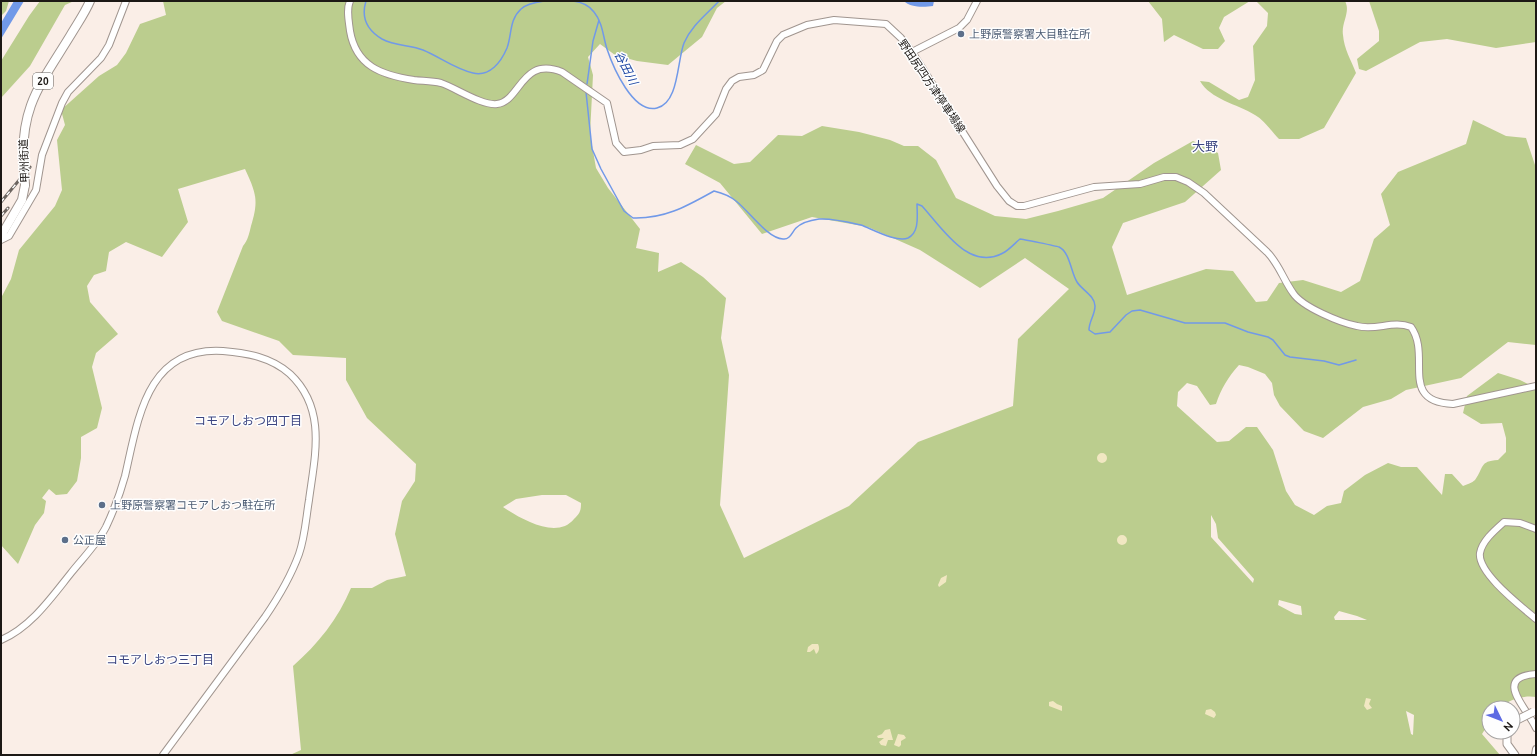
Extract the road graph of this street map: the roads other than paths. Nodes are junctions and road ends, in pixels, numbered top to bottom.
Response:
1 (90, 1) edge
2 (126, 1) edge
3 (350, 1) edge
4 (977, 1) edge
5 (912, 52) junction
6 (1, 236) edge
7 (1, 240) edge
8 (1536, 386) edge
9 (1536, 529) edge
10 (1536, 619) edge
11 (1, 640) edge
12 (1536, 674) edge
13 (1535, 711) edge
14 (1521, 718) edge
15 (1536, 728) edge
16 (1506, 740) edge
17 (1536, 749) edge
18 (1513, 754) edge
19 (163, 755) edge
20 (1535, 755) edge

1 - 6 highway, 甲州街道 / 20, bridge
2 - 7 main road
3 - 5 main road, 野田尻四方津停車場線
4 - 5 main road
5 - 8 main road, 野田尻四方津停車場線
9 - 10 main road
11 - 19 main road
12 - 15 main road
13 - 14 main road, bridge
16 - 18 main road
17 - 20 main road

